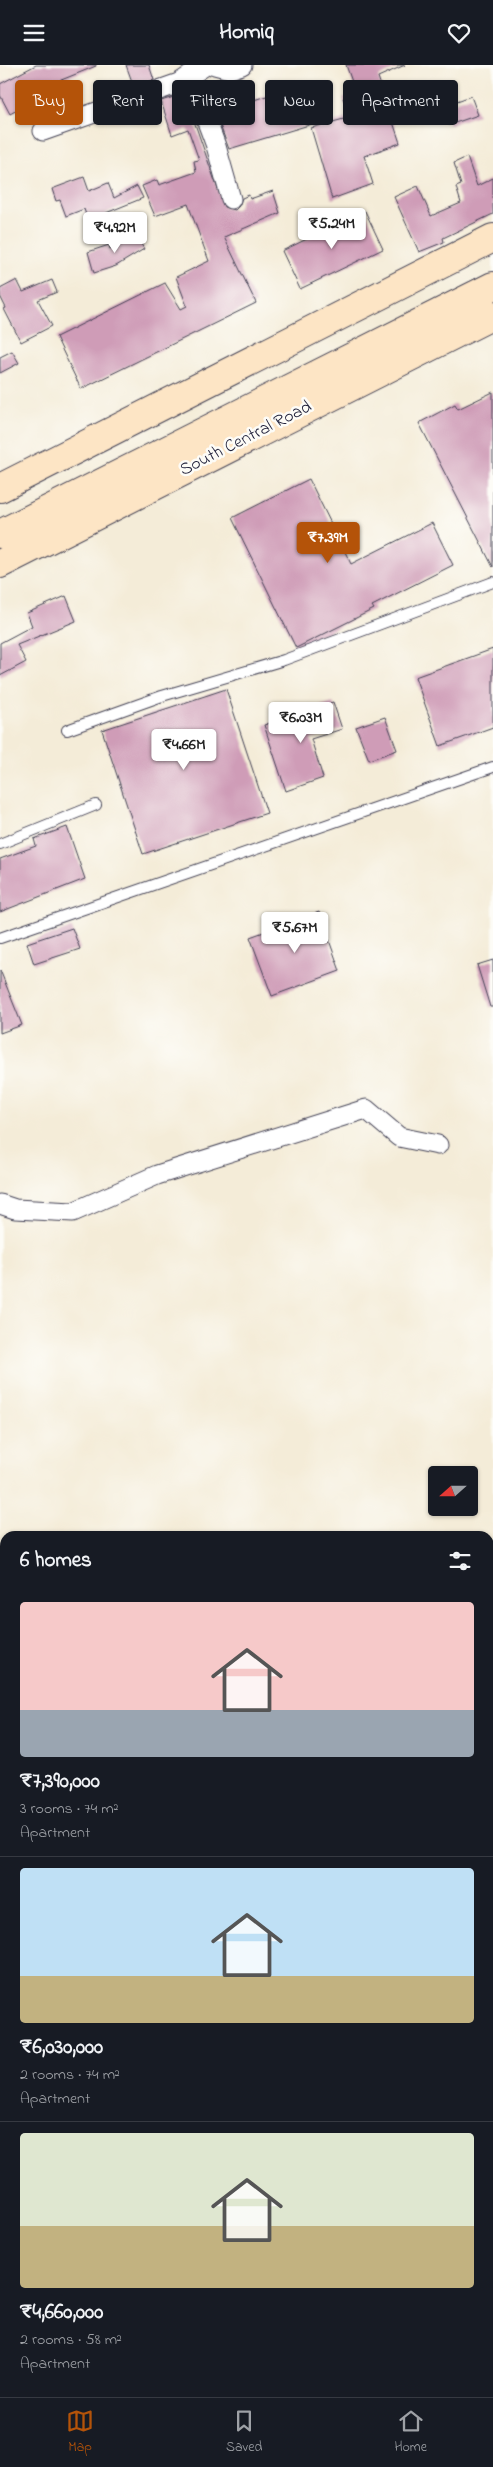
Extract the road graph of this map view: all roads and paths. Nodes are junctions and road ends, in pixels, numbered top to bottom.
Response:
1 (206, 65) edge
2 (215, 65) edge
3 (242, 65) edge
4 (190, 76) junction
5 (43, 131) dead end
6 (231, 199) dead end
7 (493, 238) edge
8 (493, 286) edge
9 (493, 315) edge
10 (229, 433) junction
11 (0, 488) edge
12 (0, 534) edge
13 (0, 564) edge
14 (493, 581) edge
15 (67, 730) dead end
16 (493, 767) edge
17 (96, 805) dead end
18 (0, 844) edge
19 (0, 938) edge
20 (438, 1145) dead end
21 (0, 1204) edge

1 - 4 street
2 - 3 street
4 - 5 street
4 - 6 street
7 - 11 main road
8 - 10 main road, South Central Road
9 - 10 main road, South Central Road
10 - 12 main road, South Central Road
10 - 13 main road, South Central Road
14 - 15 lane
16 - 19 lane
17 - 18 lane
20 - 21 street

